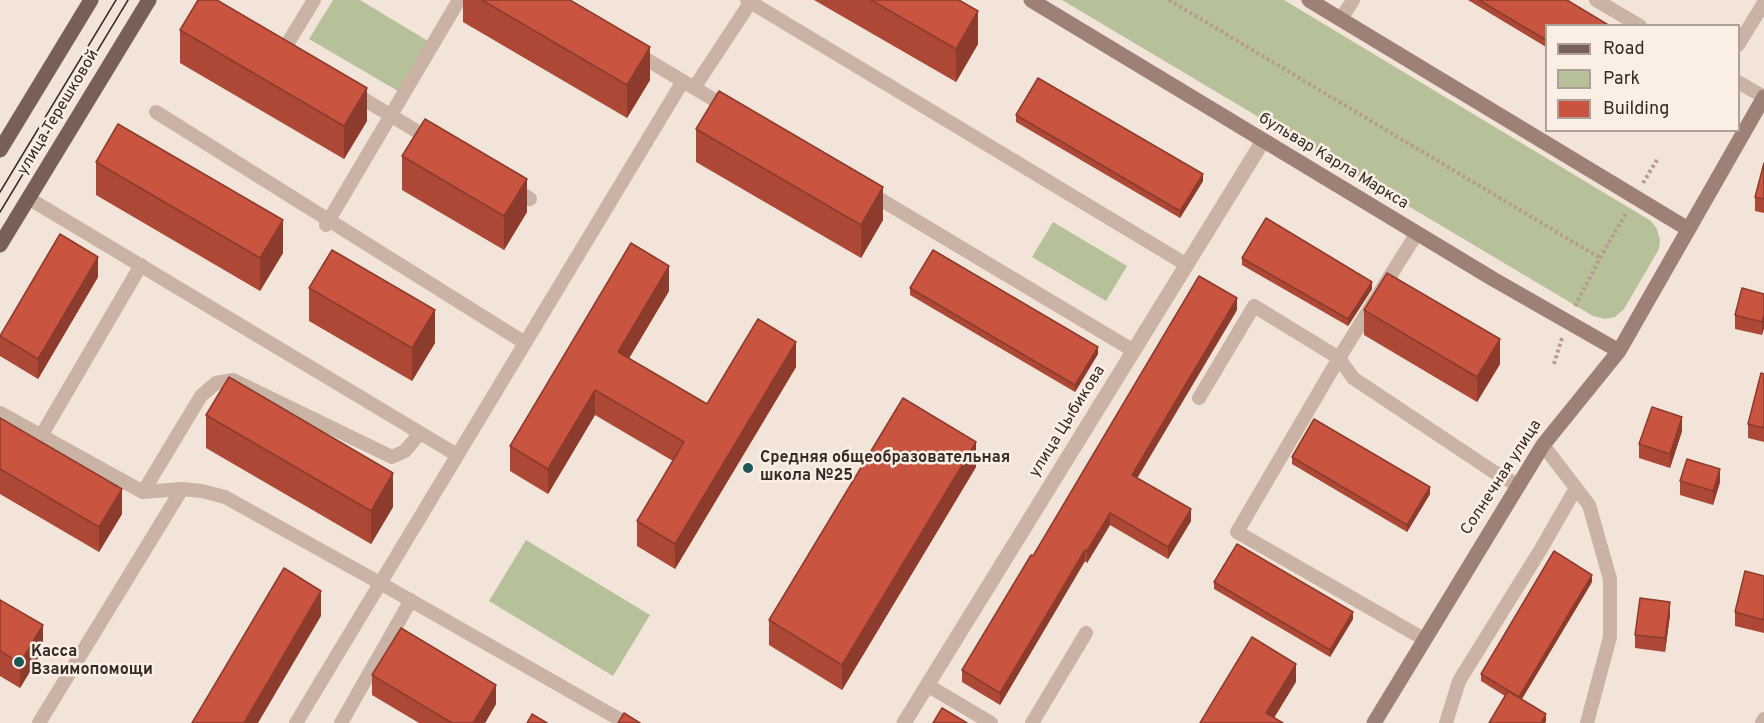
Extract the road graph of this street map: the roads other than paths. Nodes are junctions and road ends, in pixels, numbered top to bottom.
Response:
1 (91, 0) edge
2 (149, 0) edge
3 (314, 0) edge
4 (459, 0) edge
5 (1030, 0) edge
6 (1309, 0) edge
7 (1353, 0) edge
8 (1596, 0) edge
9 (750, 1) edge
10 (1764, 3) edge
11 (1341, 20) junction
12 (1637, 24) edge
13 (1740, 42) edge
14 (625, 46) edge
15 (283, 51) edge
16 (1740, 83) edge
17 (689, 85) junction
18 (341, 86) edge
19 (1764, 97) edge
20 (156, 112) dead end
21 (735, 112) edge
22 (390, 115) junction
23 (1263, 141) junction
24 (440, 145) edge
25 (0, 150) edge
26 (500, 181) edge
27 (858, 186) edge
28 (28, 198) junction
29 (530, 199) dead end
30 (327, 223) junction
31 (1688, 229) junction
32 (1417, 233) junction
33 (0, 245) edge
34 (1187, 265) junction
35 (141, 266) junction
36 (525, 343) junction
37 (1134, 351) junction
38 (1619, 351) junction
39 (1339, 358) junction
40 (1199, 398) dead end
41 (0, 413) edge
42 (420, 433) junction
43 (41, 436) junction
44 (1543, 445) junction
45 (457, 455) junction
46 (1518, 485) junction
47 (1576, 488) junction
48 (182, 489) junction
49 (143, 492) junction
50 (380, 583) junction
51 (411, 600) junction
52 (1086, 633) dead end
53 (1424, 639) junction
54 (927, 685) junction
55 (1764, 719) edge
56 (619, 721) edge
57 (39, 723) edge
58 (296, 723) edge
59 (341, 723) edge
60 (904, 723) edge
61 (991, 723) edge
62 (1032, 723) edge
63 (1374, 723) edge
64 (1446, 723) edge
65 (1587, 723) edge
66 (1762, 723) edge

1 - 25 main road, улица Терешковой
2 - 28 main road, улица Терешковой
3 - 15 lane
4 - 22 lane
5 - 23 street, бульвар Карла Маркса
6 - 11 street
7 - 11 lane
8 - 12 lane
9 - 17 lane
9 - 34 lane
10 - 13 lane
11 - 31 street
14 - 17 lane
16 - 19 lane
17 - 21 lane
17 - 36 lane
18 - 22 lane
19 - 31 street, Солнечная улица
20 - 30 lane
22 - 24 lane
22 - 30 lane
23 - 32 street, бульвар Карла Маркса
23 - 34 street, улица Цыбикова
26 - 29 lane
27 - 37 lane
28 - 33 main road, улица Терешковой
28 - 35 lane
30 - 36 lane
31 - 38 street, Солнечная улица
32 - 38 street, бульвар Карла Маркса
32 - 39 lane
34 - 37 street, улица Цыбикова
35 - 42 lane
35 - 43 lane
36 - 45 lane
37 - 54 street, улица Цыбикова
38 - 44 street, Солнечная улица
39 - 40 lane
39 - 46 lane
39 - 53 lane
41 - 43 lane
42 - 45 lane
42 - 49 lane
43 - 49 lane
44 - 46 street, Солнечная улица
44 - 47 lane
45 - 50 lane
46 - 53 street, Солнечная улица
47 - 64 lane
47 - 65 lane
48 - 49 lane
48 - 50 lane
48 - 57 lane
50 - 51 lane
50 - 58 lane
51 - 56 lane
51 - 59 lane
52 - 62 lane
53 - 63 street, Солнечная улица
54 - 60 street, улица Цыбикова
54 - 61 lane
55 - 66 lane

